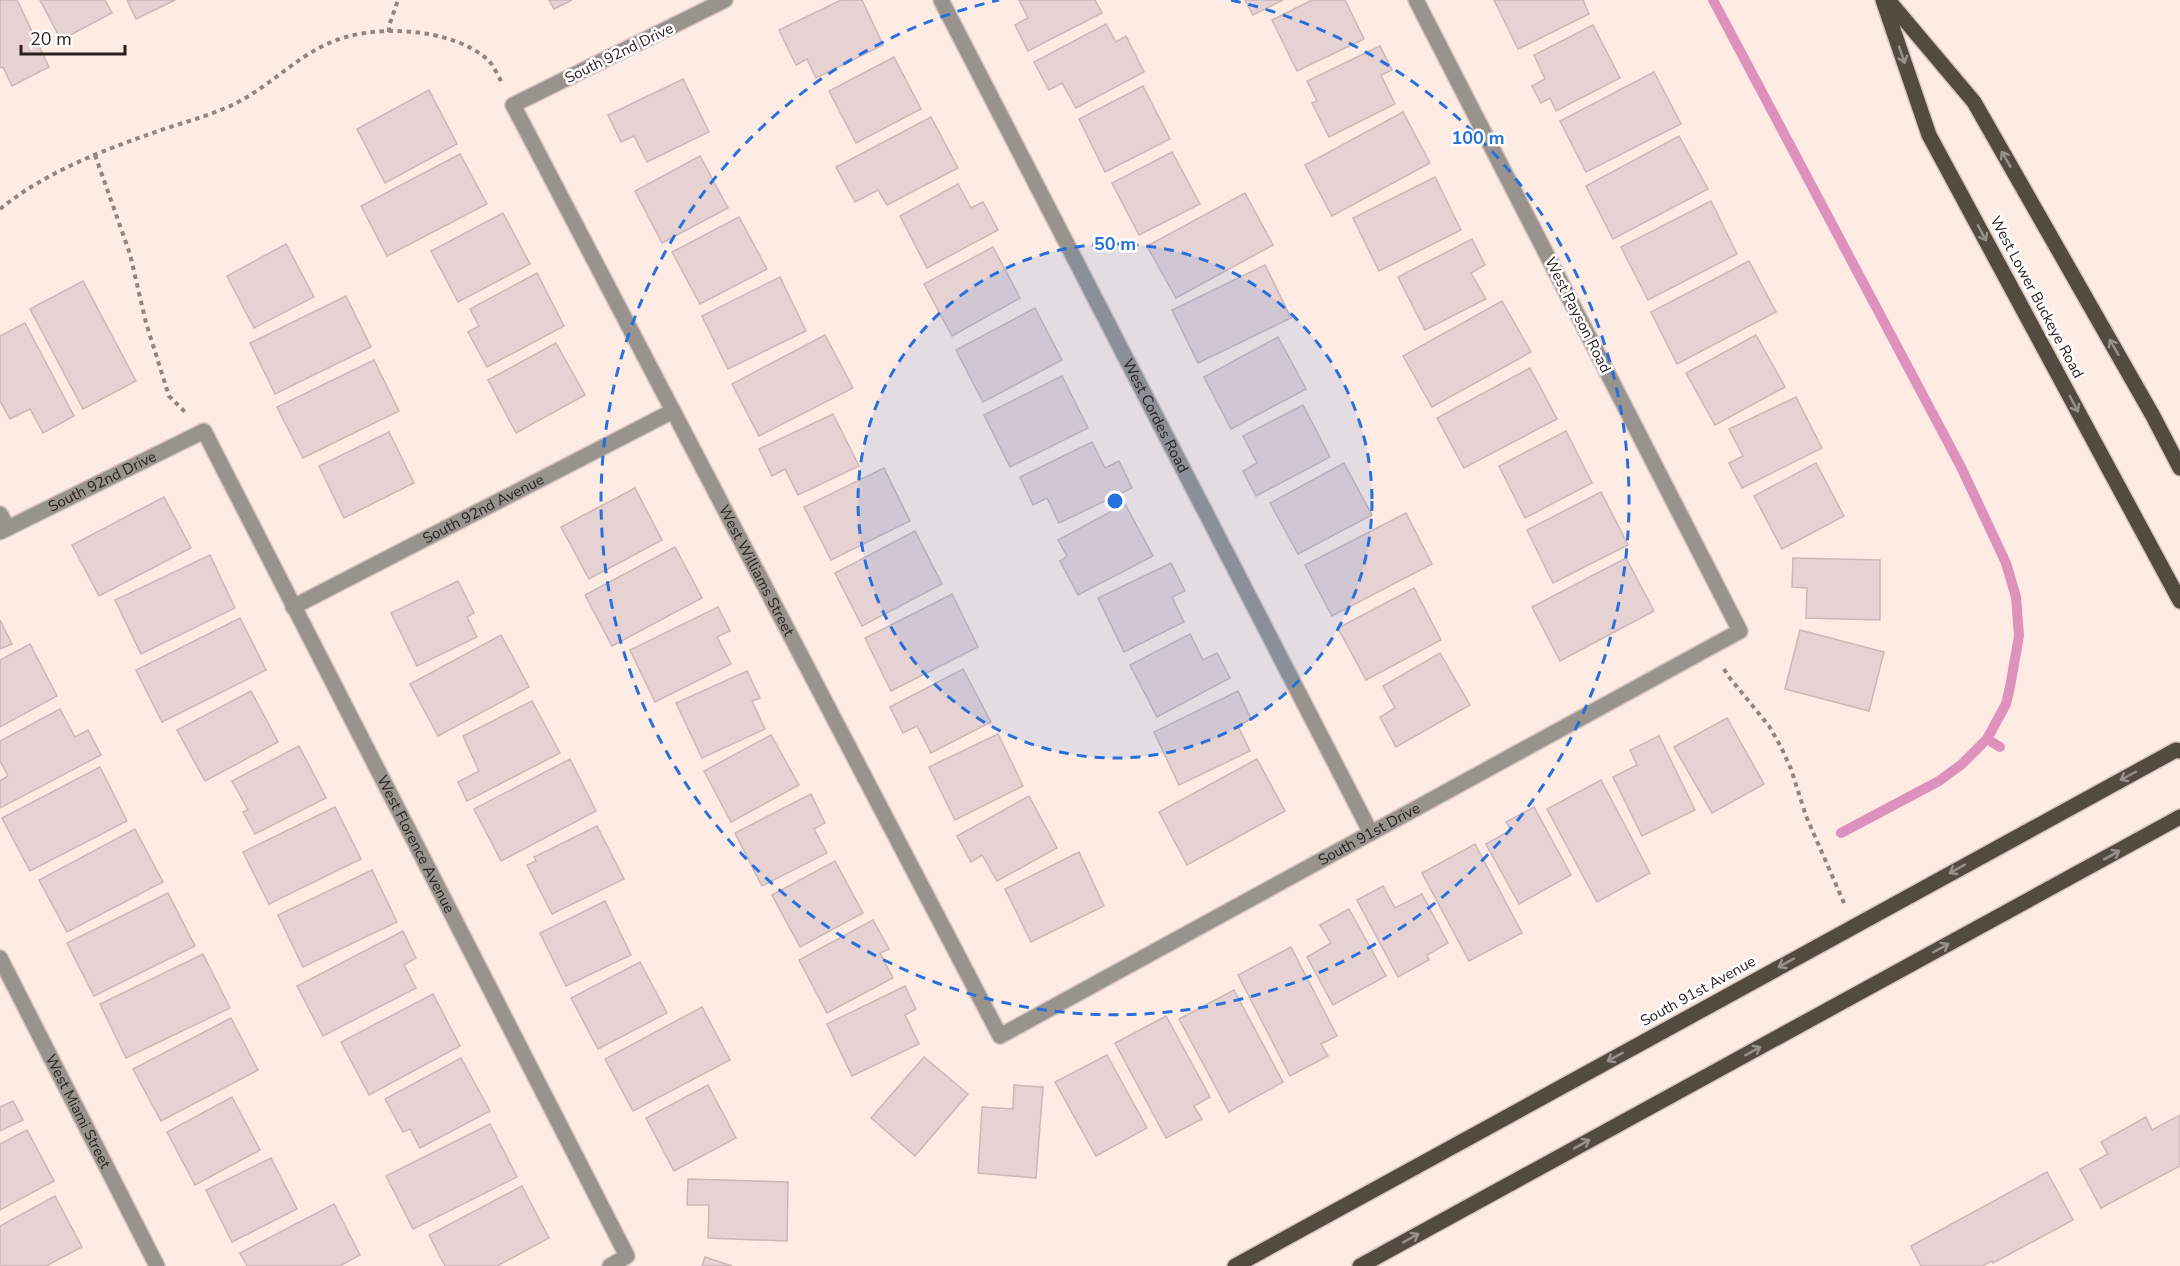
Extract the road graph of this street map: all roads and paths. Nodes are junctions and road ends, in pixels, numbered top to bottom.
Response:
1 (398, 0) edge
2 (725, 0) edge
3 (941, 0) edge
4 (1416, 0) edge
5 (1885, 0) edge
6 (389, 32) junction
7 (513, 105) junction
8 (95, 155) junction
9 (0, 209) edge
10 (673, 411) junction
11 (204, 431) junction
12 (2180, 468) edge
13 (0, 514) edge
14 (4, 530) edge
15 (2180, 601) edge
16 (293, 607) junction
17 (1740, 631) joint
18 (1712, 646) junction
19 (2180, 751) edge
20 (2180, 818) edge
21 (1371, 833) junction
22 (1854, 926) junction
23 (0, 958) edge
24 (1000, 1036) joint
25 (157, 1266) edge
26 (610, 1266) edge
27 (1235, 1266) edge
28 (1360, 1266) edge

1 - 6 path
2 - 7 street, South 92nd Drive
3 - 21 street, West Cordes Road
4 - 17 street, West Payson Road
12 -> 5 main road, West Lower Buckeye Road
5 -> 15 main road, West Lower Buckeye Road
6 - 7 path
6 - 8 path
7 - 10 street, West Williams Street
8 - 9 path
8 - 11 path
10 - 16 street, South 92nd Avenue
10 - 24 street, West Williams Street
11 - 14 street, South 92nd Drive
11 - 16 street, West Florence Avenue
13 - 14 street
16 - 26 street, West Florence Avenue
17 - 18 street, South 91st Drive
18 - 21 street, South 91st Drive
18 - 22 path
19 -> 22 main road, South 91st Avenue
28 -> 20 main road
21 - 24 street, South 91st Drive
22 -> 27 main road, South 91st Avenue
23 - 25 street, West Miami Street

